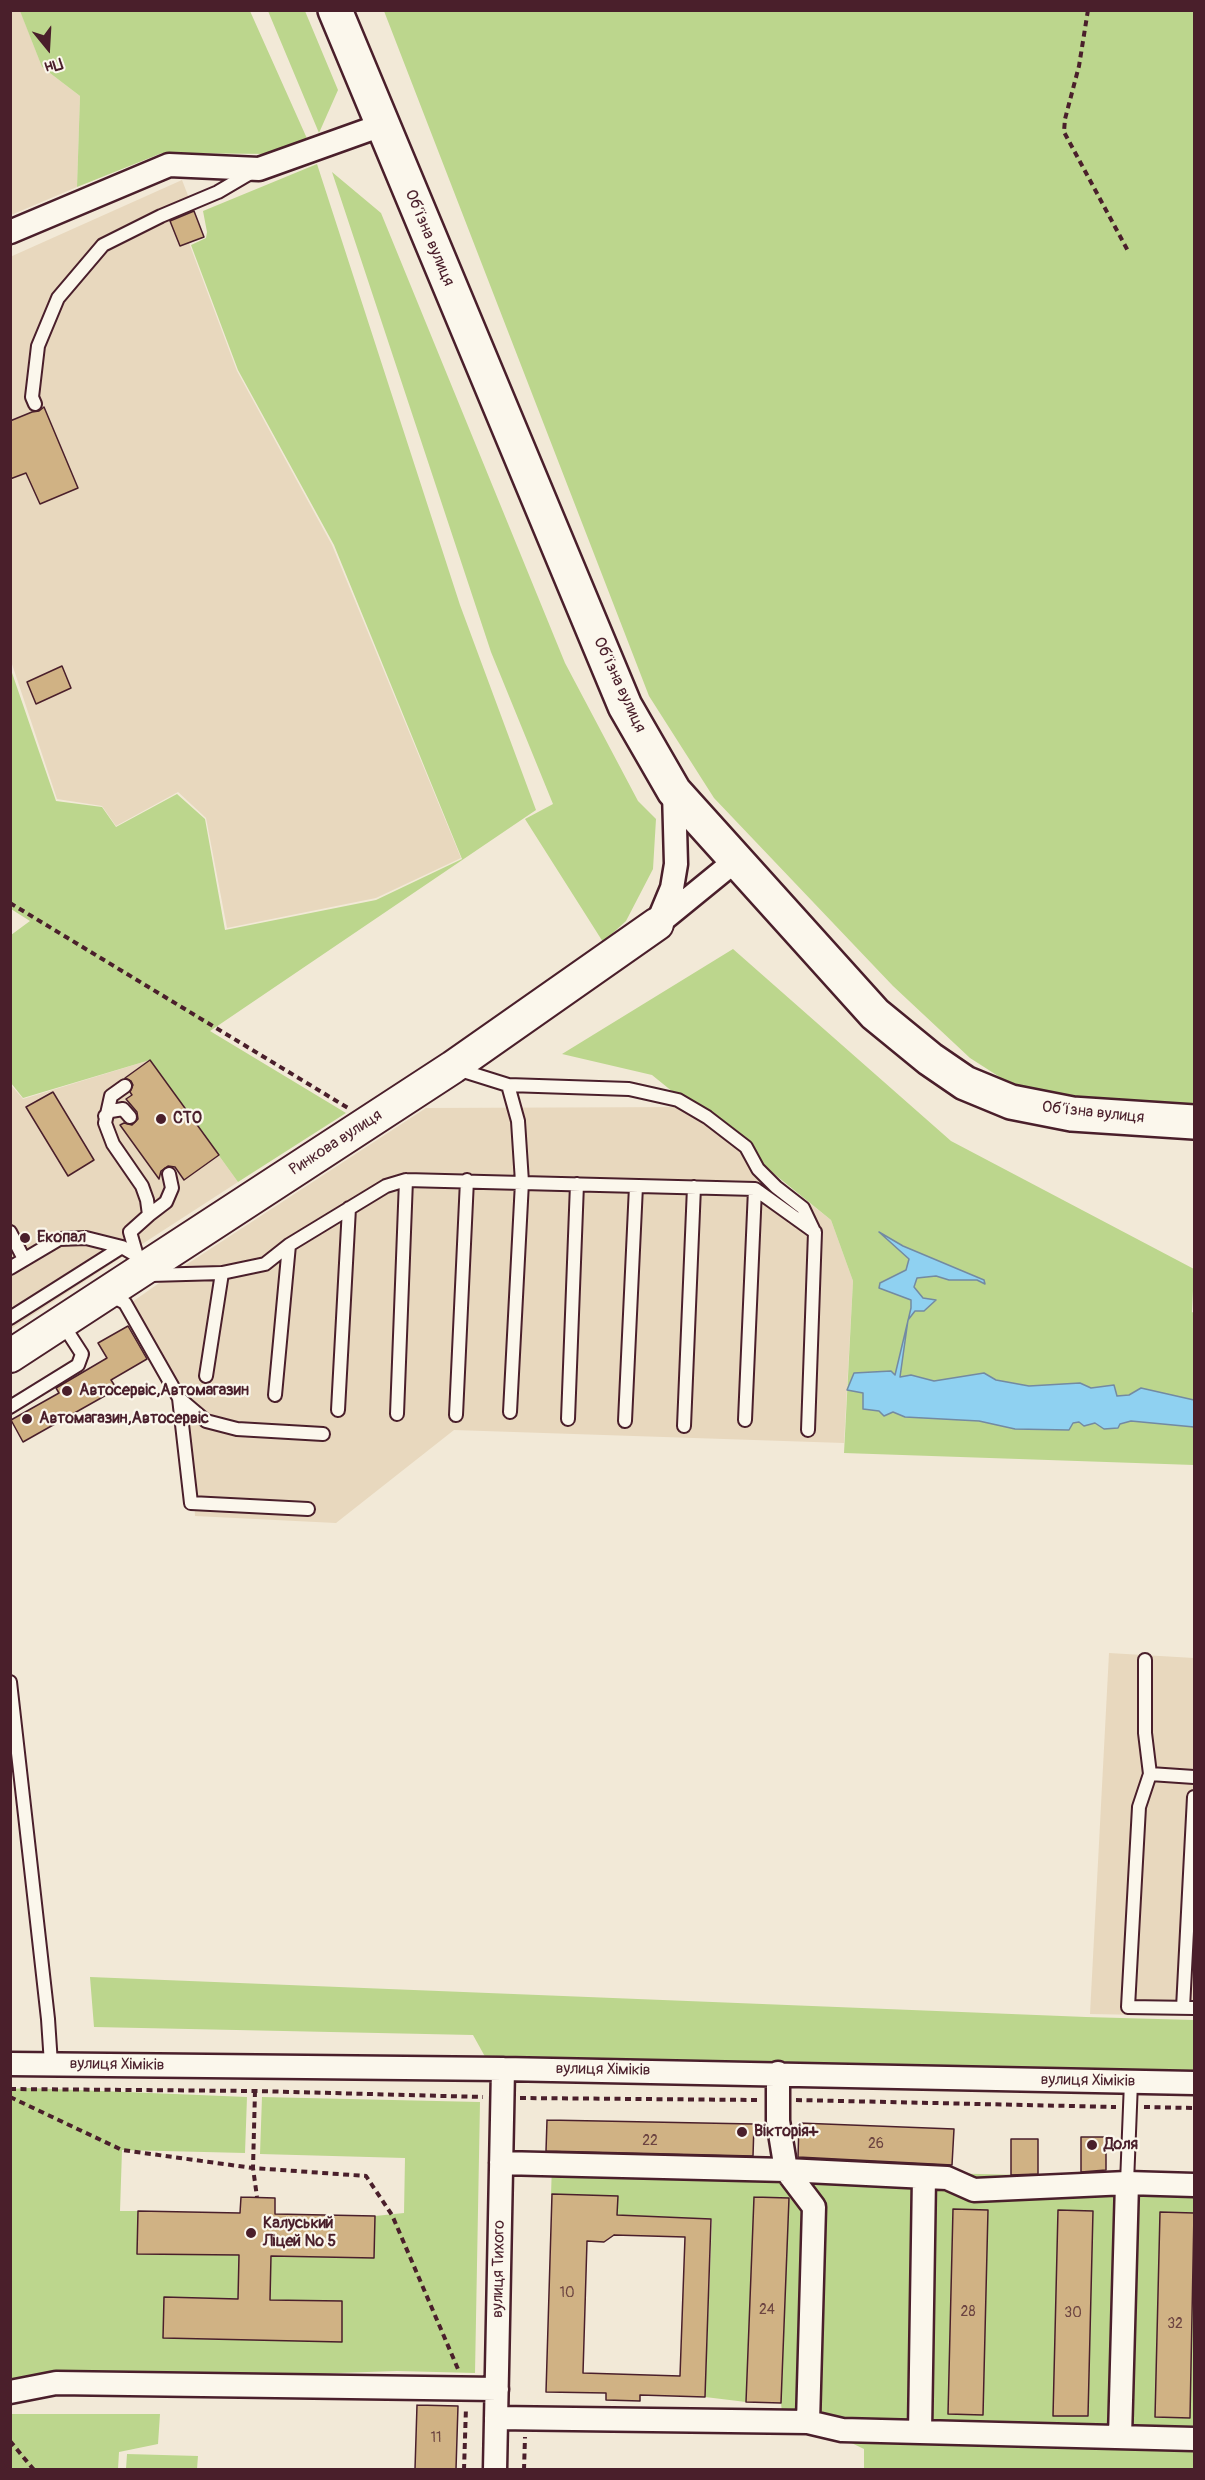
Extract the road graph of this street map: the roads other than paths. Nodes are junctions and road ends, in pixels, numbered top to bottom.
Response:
1 (334, 10) edge
2 (382, 125) junction
3 (259, 168) junction
4 (10, 232) edge
5 (34, 404) dead end
6 (674, 791) junction
7 (735, 861) junction
8 (657, 924) junction
9 (453, 1067) junction
10 (508, 1085) junction
11 (125, 1086) dead end
12 (105, 1116) junction
13 (130, 1117) dead end
14 (1194, 1122) edge
15 (169, 1174) dead end
16 (406, 1180) junction
17 (467, 1180) junction
18 (522, 1182) junction
19 (577, 1184) junction
20 (636, 1185) junction
21 (694, 1188) junction
22 (754, 1190) junction
23 (349, 1208) junction
24 (149, 1215) junction
25 (10, 1232) edge
26 (815, 1232) junction
27 (289, 1245) junction
28 (24, 1259) junction
29 (136, 1261) junction
30 (10, 1268) edge
31 (222, 1273) junction
32 (107, 1293) junction
33 (10, 1318) edge
34 (62, 1322) junction
35 (10, 1356) edge
36 (206, 1376) dead end
37 (276, 1395) dead end
38 (179, 1398) junction
39 (10, 1407) edge
40 (338, 1410) dead end
41 (510, 1412) dead end
42 (397, 1414) dead end
43 (456, 1414) dead end
44 (568, 1419) dead end
45 (745, 1420) dead end
46 (625, 1422) dead end
47 (684, 1426) dead end
48 (808, 1430) dead end
49 (323, 1434) dead end
50 (308, 1509) dead end
51 (1145, 1660) dead end
52 (10, 1682) edge
53 (1150, 1774) junction
54 (1194, 1777) edge
55 (1194, 1797) edge
56 (1189, 2008) edge
57 (10, 2064) edge
58 (51, 2064) junction
59 (503, 2069) junction
60 (778, 2073) junction
61 (1131, 2082) junction
62 (1194, 2083) edge
63 (501, 2163) junction
64 (786, 2169) junction
65 (924, 2177) junction
66 (1127, 2183) junction
67 (1194, 2185) edge
68 (496, 2389) junction
69 (10, 2392) edge
70 (496, 2418) junction
71 (808, 2422) junction
72 (920, 2432) junction
73 (1119, 2437) junction
74 (1194, 2439) edge
75 (495, 2469) edge

1 - 2 main road, Обʼїзна вулиця
2 - 3 street
2 - 6 main road, Обʼїзна вулиця
3 - 4 street
3 - 5 lane
6 - 7 main road, Обʼїзна вулиця
6 - 8 street
7 - 8 street, Ринкова вулиця
7 - 14 main road, Обʼїзна вулиця
8 - 9 main road, Ринкова вулиця
9 - 10 lane
9 - 29 main road, Ринкова вулиця
10 - 18 lane
10 - 26 lane
11 - 12 lane
12 - 13 lane
12 - 24 lane
15 - 24 lane
16 - 17 lane
16 - 23 lane
16 - 42 lane
17 - 18 lane
17 - 43 lane
18 - 19 lane
18 - 41 lane
19 - 20 lane
19 - 44 lane
20 - 21 lane
20 - 46 lane
21 - 22 lane
21 - 47 lane
22 - 26 lane
22 - 45 lane
23 - 27 lane
23 - 40 lane
24 - 29 lane
25 - 28 lane
26 - 48 lane
27 - 31 lane
27 - 37 lane
28 - 29 lane
28 - 30 lane
29 - 31 lane
29 - 32 main road, Ринкова вулиця
29 - 33 lane
31 - 36 lane
32 - 34 main road, Ринкова вулиця
32 - 38 lane
34 - 35 main road, Ринкова вулиця
34 - 39 lane
38 - 49 lane
38 - 50 lane
51 - 53 lane
52 - 58 lane
53 - 54 lane
53 - 56 lane
55 - 56 lane
57 - 58 street, вулиця Хіміків
58 - 59 street, вулиця Хіміків
59 - 60 street, вулиця Хіміків
59 - 63 street, вулиця Тихого
60 - 61 street, вулиця Хіміків
60 - 64 street
61 - 62 street, вулиця Хіміків
61 - 66 lane
63 - 64 street
63 - 68 street, вулиця Тихого
64 - 65 street
64 - 71 street
65 - 66 street
65 - 72 street
66 - 67 street
66 - 73 street
68 - 69 street
68 - 70 street, вулиця Тихого
70 - 71 street
70 - 75 street, вулиця Тихого
71 - 72 street
72 - 73 street
73 - 74 street

